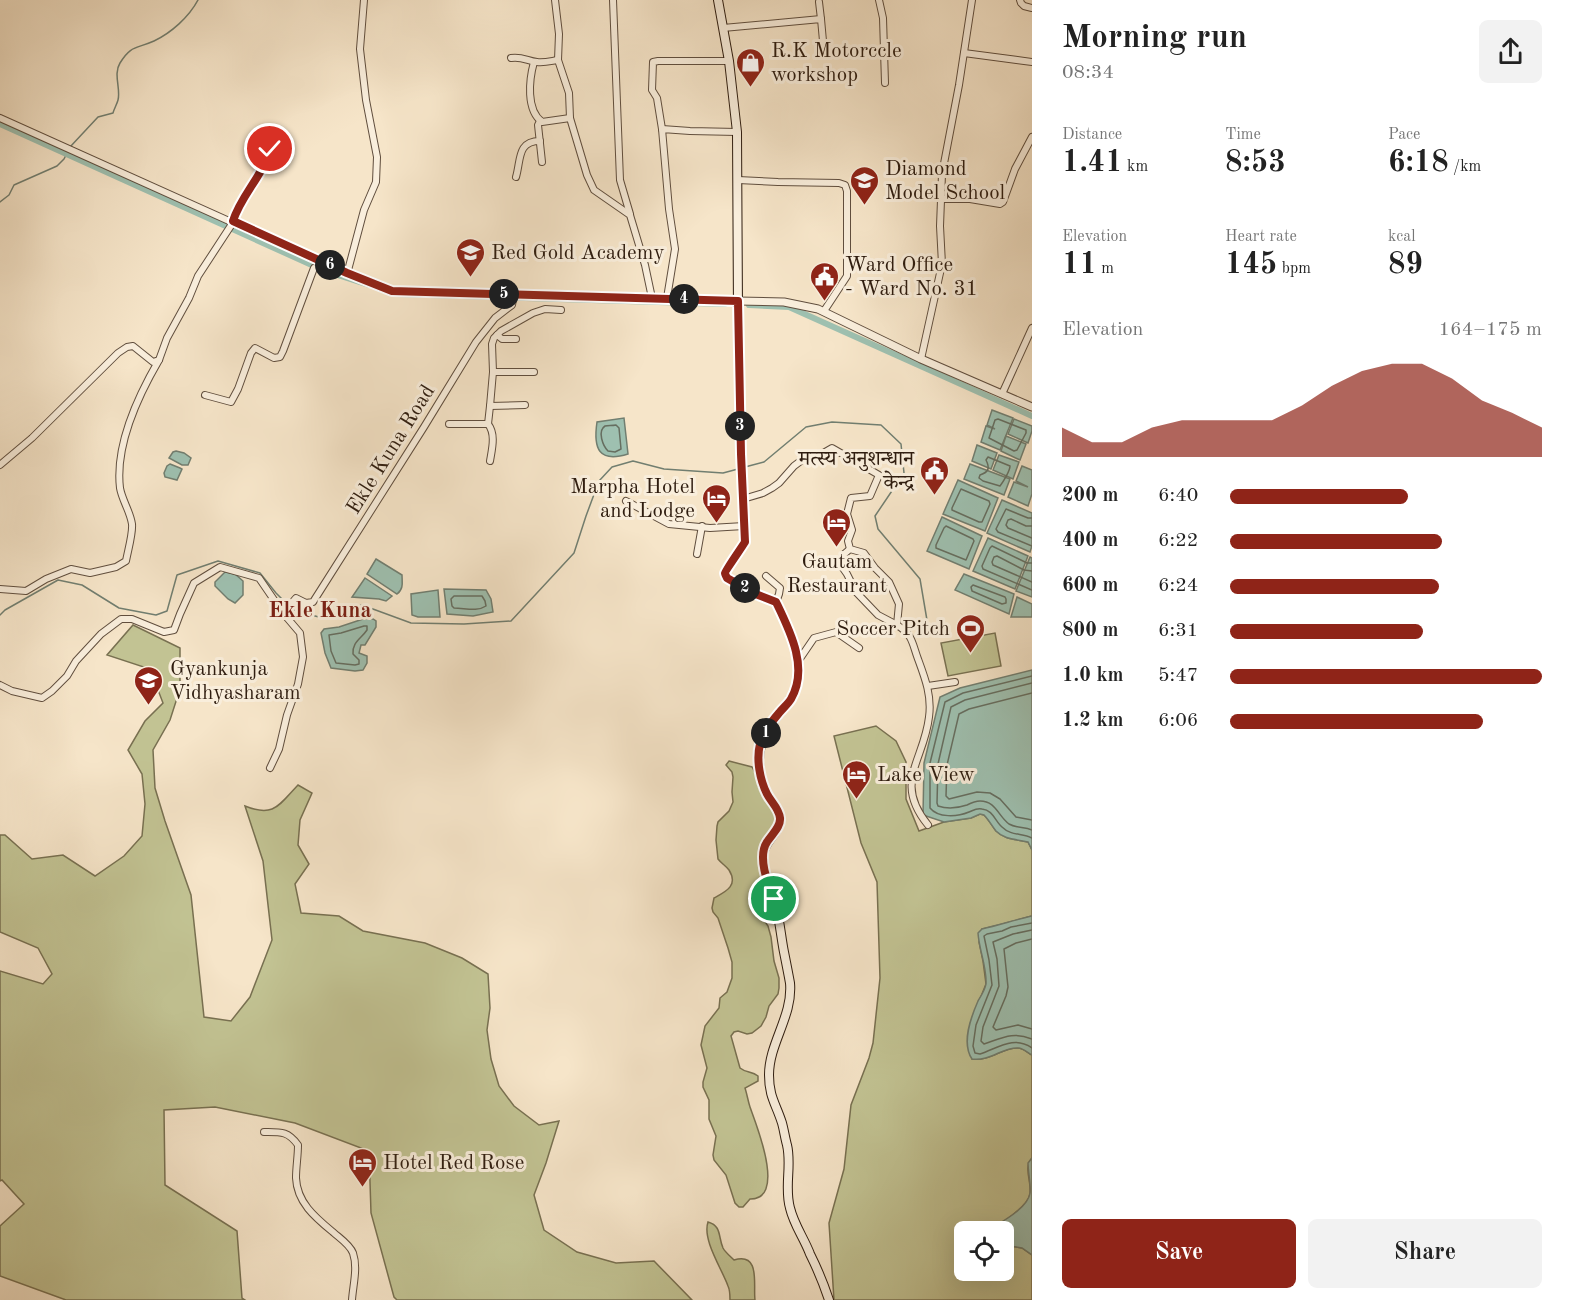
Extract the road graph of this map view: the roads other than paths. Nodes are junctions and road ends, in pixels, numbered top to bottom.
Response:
1 (364, 0) edge
2 (555, 0) edge
3 (613, 0) edge
4 (718, 0) edge
5 (879, 0) edge
6 (972, 0) edge
7 (1020, 0) edge
8 (819, 2) dead end
9 (1032, 8) edge
10 (820, 19) junction
11 (723, 28) junction
12 (823, 41) dead end
13 (964, 53) junction
14 (511, 58) dead end
15 (558, 60) junction
16 (729, 61) junction
17 (534, 62) junction
18 (1032, 62) edge
19 (885, 83) dead end
20 (0, 118) edge
21 (570, 118) junction
22 (540, 121) junction
23 (662, 129) junction
24 (737, 132) junction
25 (1032, 137) edge
26 (540, 141) junction
27 (273, 146) dead end
28 (543, 162) dead end
29 (516, 177) dead end
30 (738, 180) junction
31 (940, 199) junction
32 (630, 215) junction
33 (232, 223) junction
34 (314, 268) dead end
35 (347, 273) junction
36 (514, 295) junction
37 (652, 298) junction
38 (667, 298) junction
39 (738, 301) junction
40 (510, 307) junction
41 (561, 310) dead end
42 (824, 311) junction
43 (513, 324) junction
44 (1032, 328) edge
45 (496, 335) junction
46 (516, 339) dead end
47 (921, 359) junction
48 (159, 360) junction
49 (493, 372) junction
50 (534, 372) dead end
51 (1002, 394) junction
52 (206, 395) dead end
53 (525, 405) dead end
54 (490, 406) junction
55 (1032, 407) edge
56 (449, 424) dead end
57 (488, 424) junction
58 (490, 461) dead end
59 (0, 465) edge
60 (743, 499) junction
61 (626, 501) dead end
62 (702, 526) junction
63 (744, 526) junction
64 (850, 549) junction
65 (697, 554) dead end
66 (766, 576) dead end
67 (0, 589) edge
68 (776, 602) junction
69 (283, 614) junction
70 (897, 625) junction
71 (859, 648) dead end
72 (799, 660) junction
73 (955, 682) dead end
74 (0, 685) edge
75 (928, 686) junction
76 (270, 768) dead end
77 (928, 825) dead end
78 (264, 1132) dead end
79 (352, 1300) edge
80 (829, 1300) edge

1 - 35 street
2 - 15 street
3 - 32 street
4 - 11 main road
5 - 19 street
6 - 13 street
7 - 9 street
8 - 10 street
10 - 11 street
10 - 12 street
11 - 16 main road
13 - 18 street
13 - 31 street
14 - 17 street
15 - 17 street
15 - 21 street
16 - 23 street
16 - 24 main road
17 - 22 street
20 - 33 street
21 - 22 street
21 - 32 street
22 - 26 street
23 - 24 street
23 - 38 street
24 - 30 main road
25 - 31 street
26 - 28 street
26 - 29 street
27 - 33 street
30 - 39 main road
30 - 42 street
31 - 47 street
32 - 37 street
33 - 35 street
33 - 48 street
34 - 52 street
35 - 36 street
36 - 37 street
36 - 40 street
37 - 38 street
38 - 39 street
39 - 42 street
39 - 60 main road
40 - 43 street
40 - 69 street, Ekle Kuna Road
41 - 43 street
42 - 47 street
43 - 45 street
44 - 51 street
45 - 46 street
45 - 49 street
47 - 51 street
48 - 59 street
48 - 67 street
49 - 50 street
49 - 54 street
51 - 55 street
53 - 54 street
54 - 57 street
56 - 57 street
57 - 58 street
60 - 63 main road
60 - 64 street
61 - 62 street
62 - 63 street
62 - 65 street
63 - 68 main road
64 - 70 street
64 - 70 street
66 - 68 street
68 - 72 main road
69 - 74 street
69 - 76 street
70 - 75 street
71 - 72 street
72 - 80 main road
73 - 75 street
75 - 77 street
78 - 79 street

